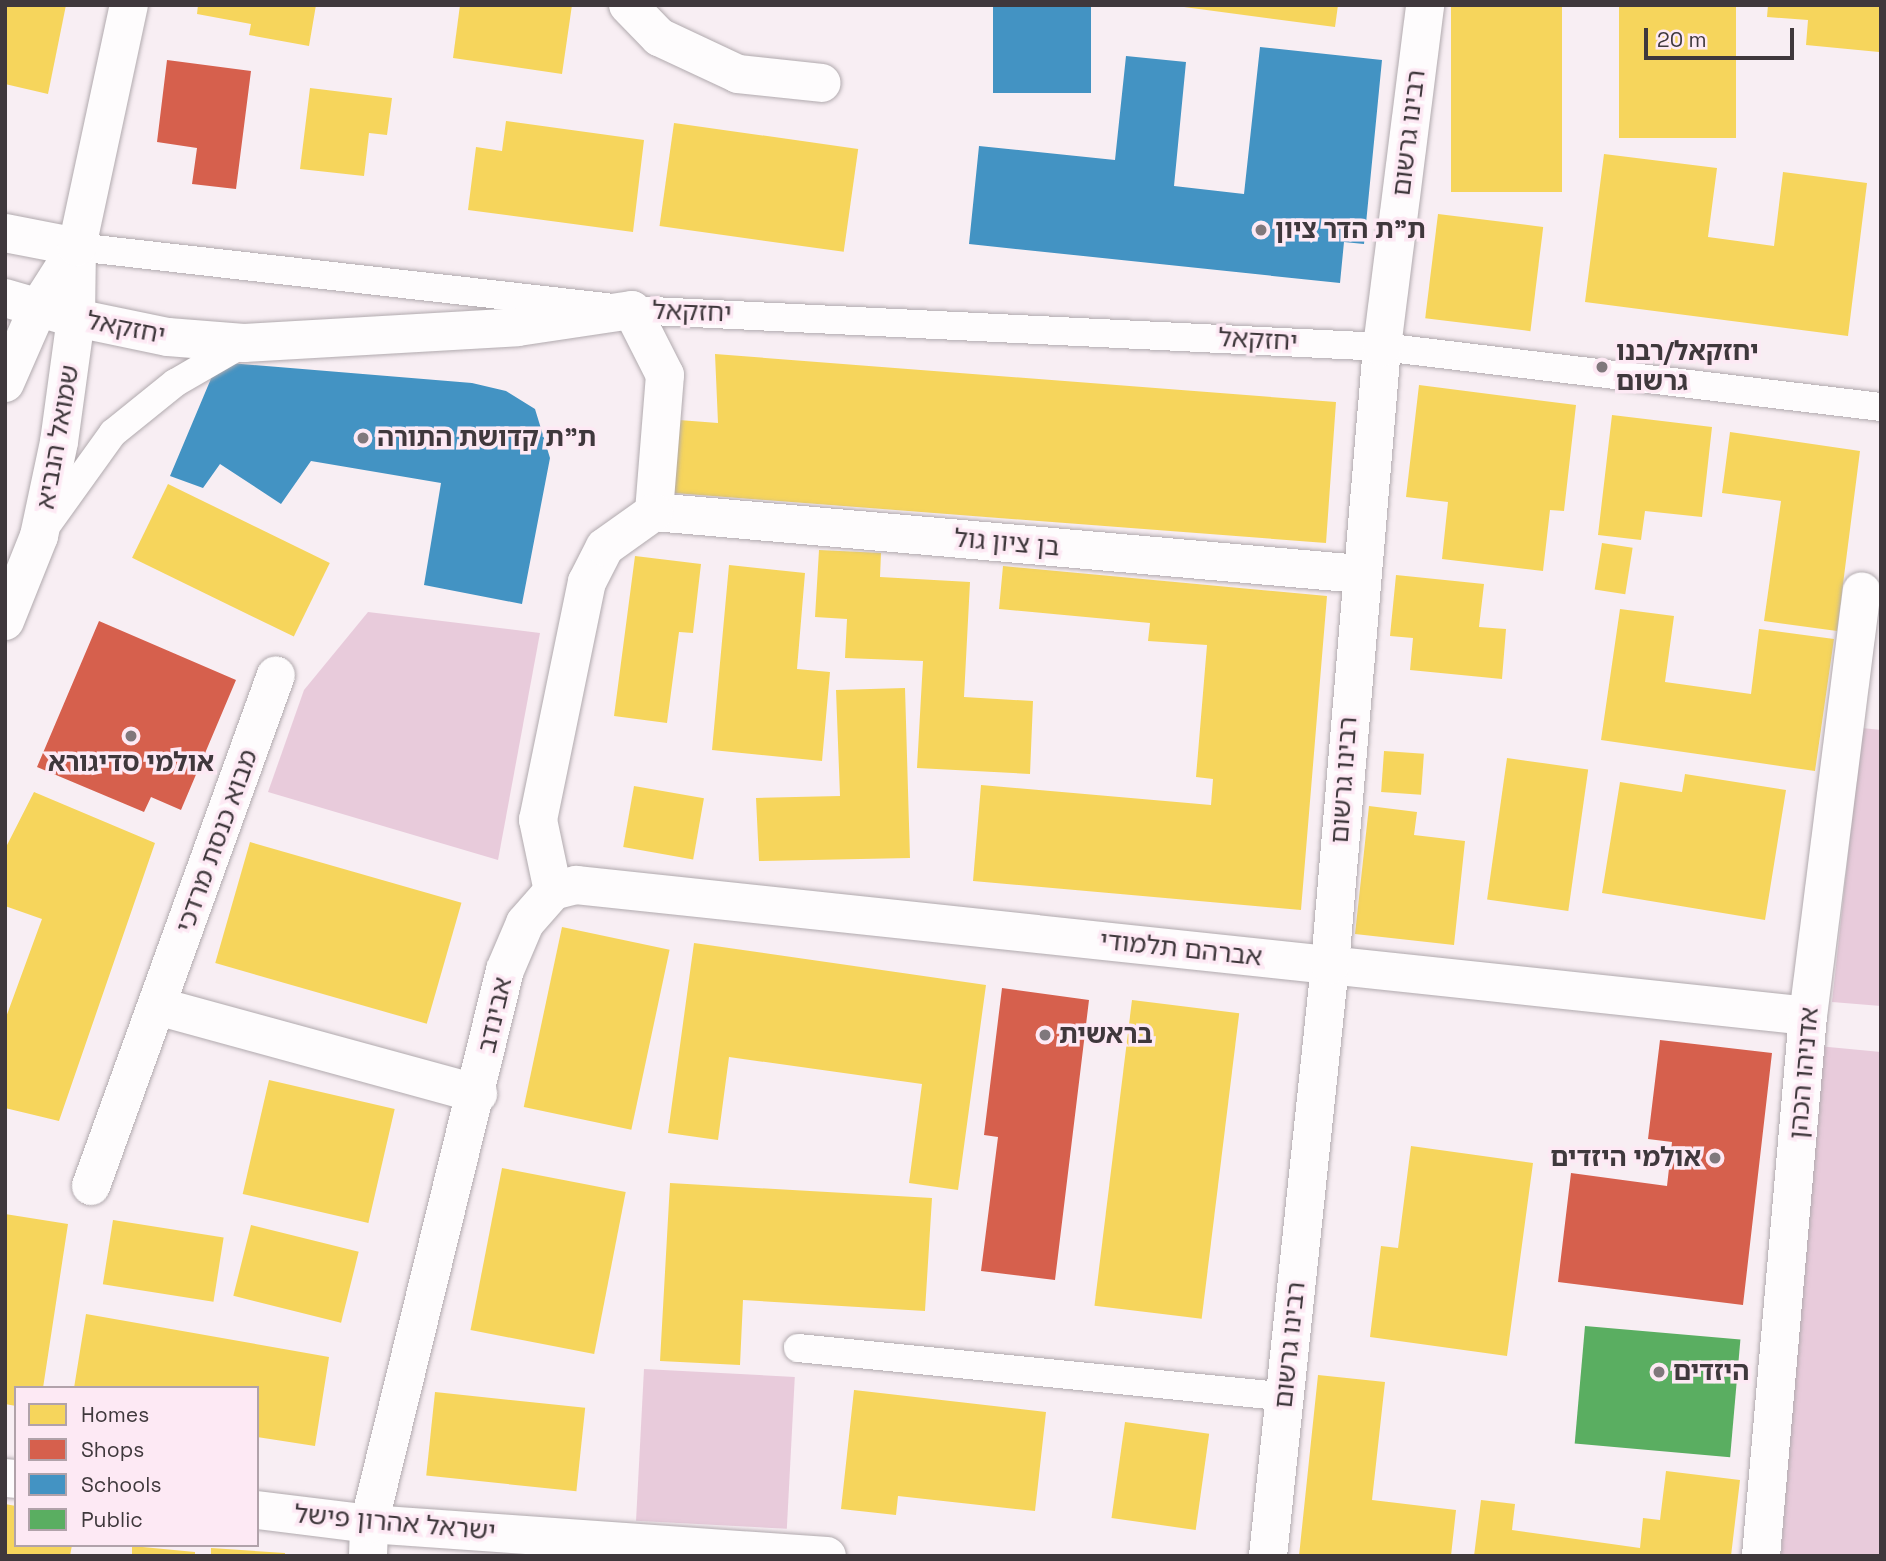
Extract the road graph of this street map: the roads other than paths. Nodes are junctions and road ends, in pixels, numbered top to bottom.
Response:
1 (129, 5) edge
2 (628, 5) edge
3 (1425, 5) edge
4 (822, 83) dead end
5 (5, 233) edge
6 (77, 247) junction
7 (22, 303) edge
8 (632, 310) junction
9 (76, 318) junction
10 (244, 343) junction
11 (1382, 347) junction
12 (5, 383) edge
13 (1881, 407) edge
14 (654, 512) junction
15 (39, 536) junction
16 (1360, 574) junction
17 (1862, 592) dead end
18 (5, 621) edge
19 (276, 675) dead end
20 (553, 891) junction
21 (1329, 965) junction
22 (157, 1006) junction
23 (1808, 1016) junction
24 (478, 1094) junction
25 (91, 1186) dead end
26 (798, 1348) dead end
27 (1284, 1397) junction
28 (259, 1511) edge
29 (368, 1540) edge
30 (827, 1556) edge
31 (1268, 1556) edge
32 (1761, 1556) edge

1 - 6 street, שמואל הנביא
2 - 4 street
3 - 11 street, רבינו גרשום
5 - 6 street
6 - 7 street, שמואל הנביא
6 - 8 lane, יחזקאל
6 - 9 street, שמואל הנביא
7 - 9 street, יחזקאל
7 - 12 street, שמואל הנביא
8 - 10 street, יחזקאל
8 - 11 lane, יחזקאל
8 - 14 street
9 - 10 street, יחזקאל
9 - 15 street, שמואל הנביא
10 - 15 lane
11 - 13 lane, יחזקאל
11 - 16 street, רבינו גרשום
14 - 16 street, בן ציון גול
14 - 20 street
15 - 18 street, שמואל הנביא
16 - 21 street, רבינו גרשום
17 - 23 street, אדניהו הכהן
19 - 22 street, מבוא כנסת מרדכי
20 - 21 street, אברהם תלמודי
20 - 24 street, אבינדב
21 - 23 street, אברהם תלמודי
21 - 27 street, רבינו גרשום
22 - 24 street
22 - 25 street, מבוא כנסת מרדכי
23 - 32 street, אדניהו הכהן
24 - 29 street, אבינדב
26 - 27 lane
27 - 31 street, רבינו גרשום
28 - 29 street, ישראל אהרון פישל
29 - 30 street, ישראל אהרון פישל

